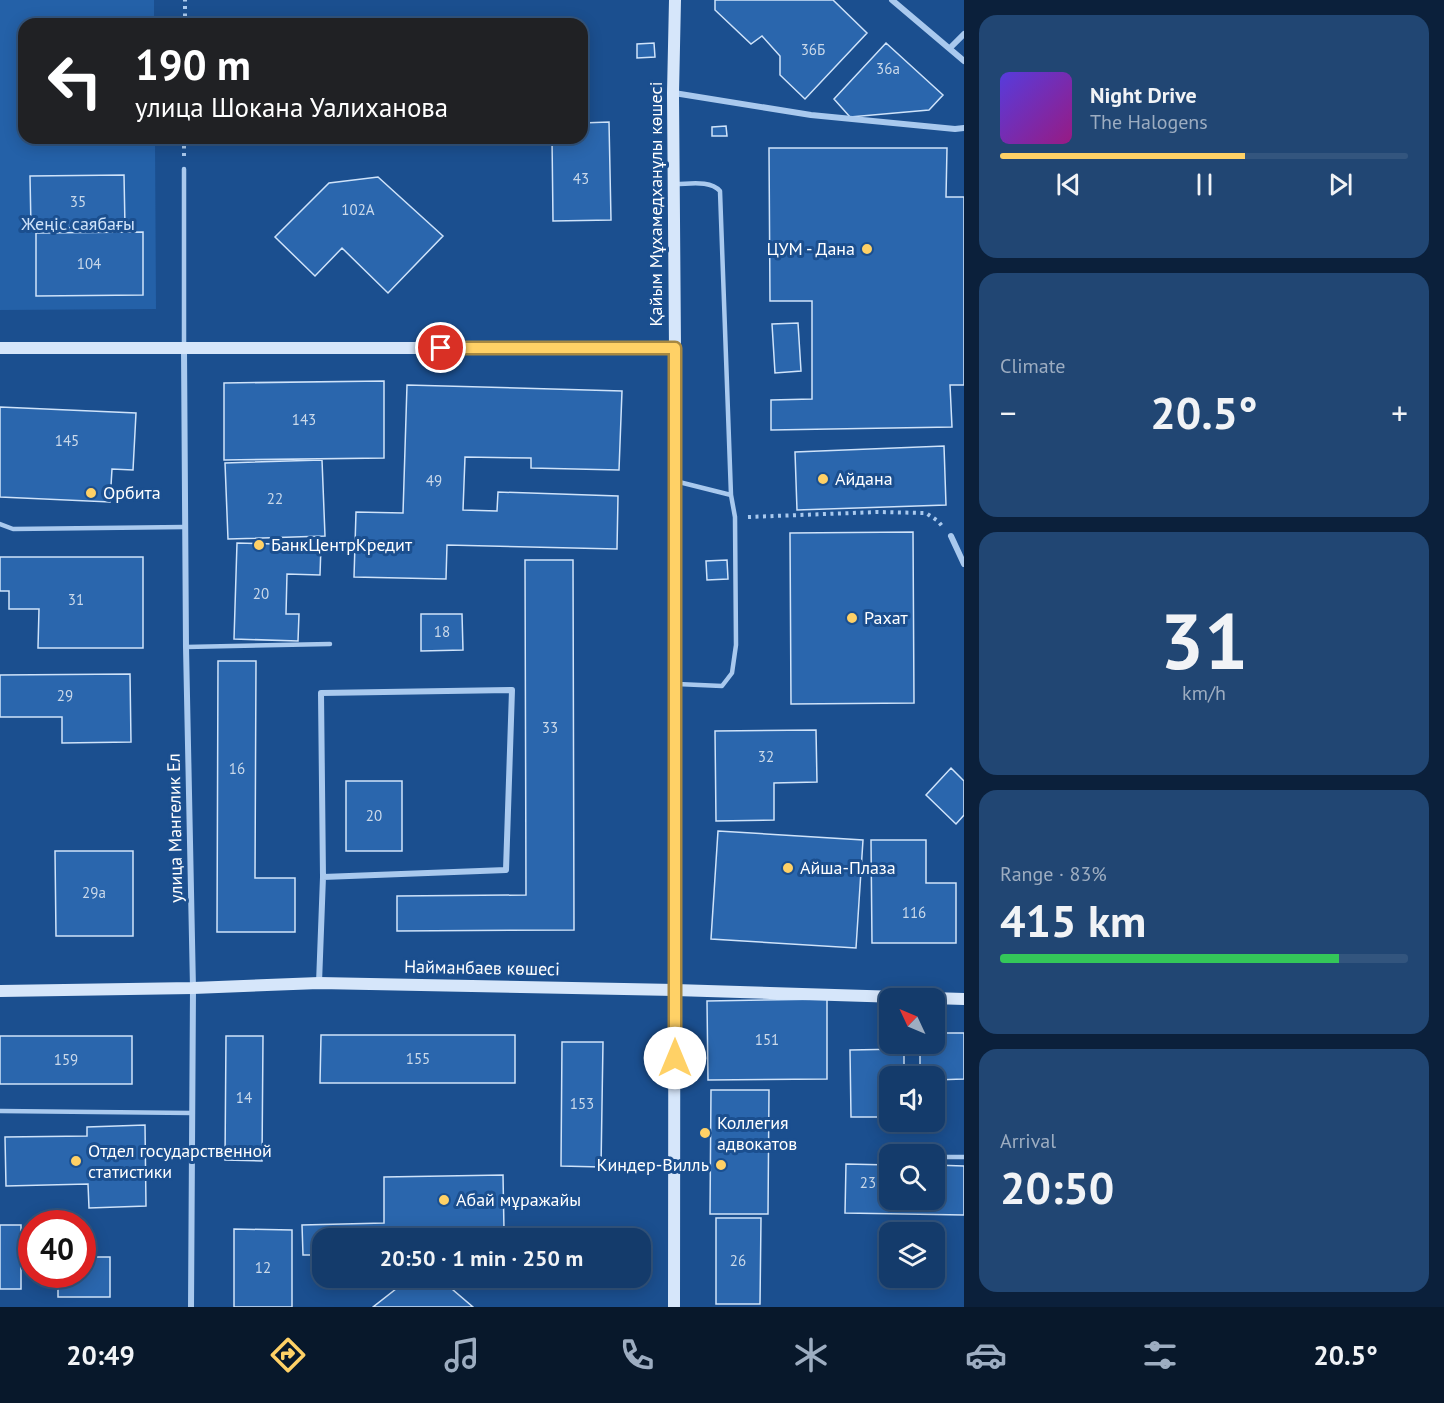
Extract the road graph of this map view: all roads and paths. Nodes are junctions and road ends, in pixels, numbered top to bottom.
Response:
1 (185, 0) edge
2 (675, 0) edge
3 (892, 0) edge
4 (185, 18) edge
5 (964, 34) edge
6 (950, 48) junction
7 (964, 62) edge
8 (673, 93) junction
9 (964, 128) edge
10 (184, 169) dead end
11 (674, 183) junction
12 (0, 348) edge
13 (675, 348) junction
14 (184, 349) junction
15 (675, 481) junction
16 (731, 495) junction
17 (735, 517) junction
18 (0, 524) edge
19 (185, 526) junction
20 (951, 536) joint
21 (964, 564) edge
22 (330, 644) dead end
23 (186, 646) junction
24 (674, 684) junction
25 (323, 877) junction
26 (319, 983) junction
27 (193, 988) junction
28 (675, 990) junction
29 (0, 992) edge
30 (964, 999) edge
31 (0, 1112) edge
32 (192, 1113) junction
33 (945, 1157) edge
34 (964, 1157) edge
35 (190, 1307) edge
36 (674, 1307) edge

1 - 4 path
2 - 8 street, Қайым Мұхамедханұлы көшесі
3 - 6 street
5 - 6 street
6 - 7 street
8 - 9 street
8 - 11 street, Қайым Мұхамедханұлы көшесі
10 - 14 lane
11 - 13 street, Қайым Мұхамедханұлы көшесі
11 - 16 lane
12 - 14 street
13 - 14 street
13 - 15 street, Қайым Мұхамедханұлы көшесі
14 - 19 street, улица Мангелик Ел
15 - 16 lane
15 - 24 street, Қайым Мұхамедханұлы көшесі
16 - 17 lane
17 - 20 path
17 - 24 lane
18 - 19 lane
19 - 23 street, улица Мангелик Ел
20 - 21 street
22 - 23 lane
23 - 27 street, улица Мангелик Ел
24 - 28 street, Қайым Мұхамедханұлы көшесі
25 - 25 street
25 - 26 street
26 - 27 street, Найманбаев көшесі
26 - 28 street, Найманбаев көшесі
27 - 29 street, Найманбаев көшесі
27 - 32 street, улица Мангелик Ел
28 - 30 street, Найманбаев көшесі
28 - 36 street, Қайым Мұхамедханұлы көшесі
31 - 32 lane
32 - 35 street, улица Мангелик Ел
33 - 34 lane

